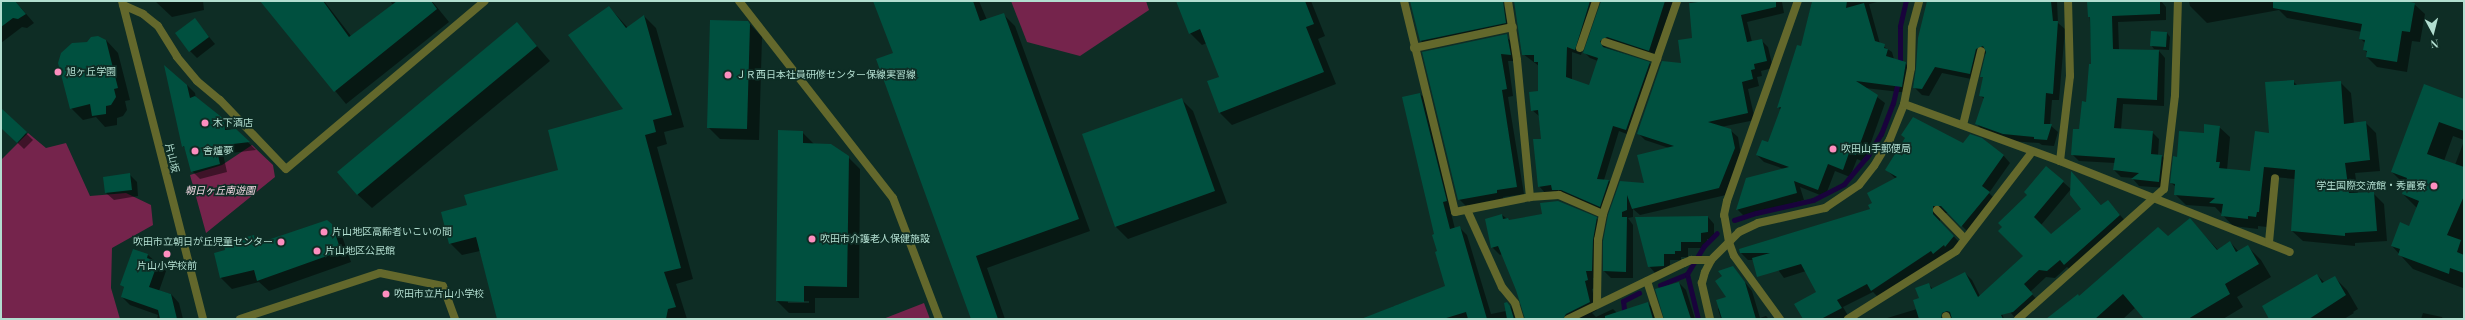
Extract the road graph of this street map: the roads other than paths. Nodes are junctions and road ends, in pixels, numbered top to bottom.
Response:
1 (485, 1) edge
2 (739, 1) edge
3 (1404, 1) edge
4 (1508, 1) edge
5 (1596, 1) edge
6 (1677, 1) edge
7 (1798, 1) edge
8 (1919, 1) edge
9 (2068, 1) edge
10 (2178, 1) edge
11 (123, 3) edge
12 (1513, 27) junction
13 (1605, 42) dead end
14 (1414, 48) junction
15 (1580, 48) dead end
16 (1981, 52) dead end
17 (1657, 59) junction
18 (1904, 104) junction
19 (1963, 125) junction
20 (2032, 152) junction
21 (2060, 162) junction
22 (2275, 178) dead end
23 (1530, 197) junction
24 (2155, 198) junction
25 (1467, 210) junction
26 (1937, 210) dead end
27 (1603, 214) junction
28 (1965, 239) junction
29 (1728, 242) junction
30 (2269, 242) junction
31 (2290, 252) dead end
32 (1707, 260) junction
33 (1647, 281) junction
34 (1597, 303) junction
35 (203, 319) edge
36 (240, 319) edge
37 (455, 319) edge
38 (939, 319) edge
39 (1520, 319) edge
40 (1568, 319) edge
41 (1659, 319) edge
42 (1710, 319) edge
43 (1780, 319) edge
44 (1848, 319) edge
45 (2018, 319) edge

1 - 11 street
2 - 38 street
3 - 14 street
4 - 12 street
5 - 15 street
6 - 17 street
7 - 29 street
8 - 18 street
9 - 21 street
10 - 24 street
11 - 35 street, 片山坂
12 - 14 street
12 - 23 street
13 - 17 street
14 - 25 street
16 - 19 street
17 - 27 street
18 - 19 street
18 - 29 street
19 - 20 street
20 - 21 street
20 - 28 street
21 - 24 street
22 - 30 street
23 - 25 street
23 - 27 street
24 - 30 street
24 - 45 street
25 - 39 street
26 - 28 street
27 - 34 street
28 - 44 street
29 - 32 street
29 - 43 street
30 - 31 street
32 - 33 street
32 - 42 street
33 - 34 street
33 - 41 street
34 - 40 street
36 - 37 street

